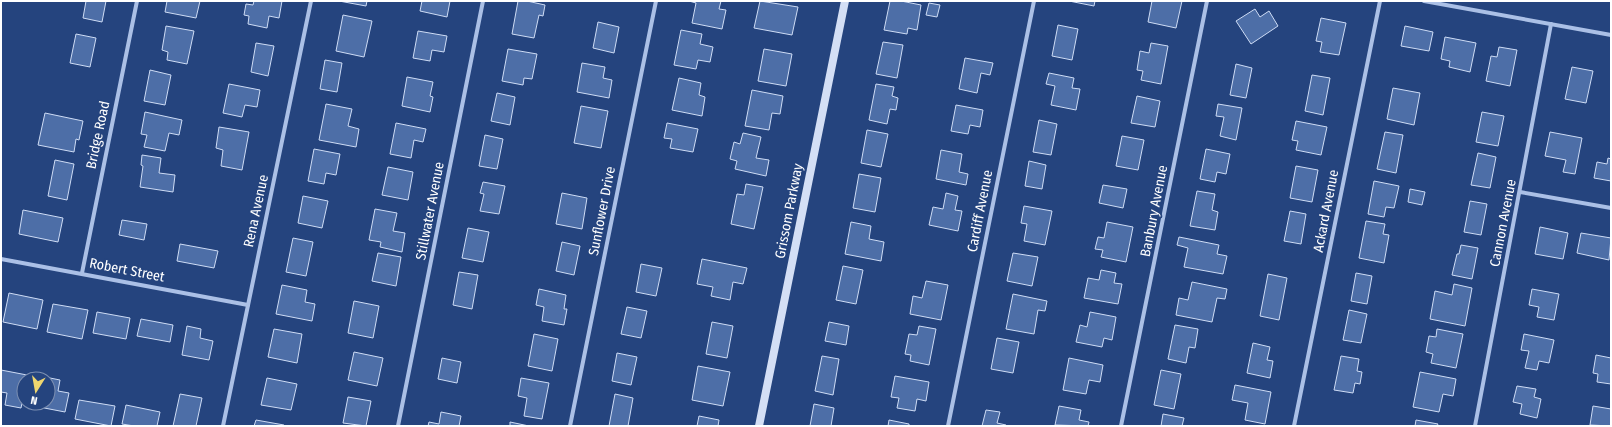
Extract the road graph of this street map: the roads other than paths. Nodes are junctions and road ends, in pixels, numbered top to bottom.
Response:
1 (137, 1) edge
2 (311, 1) edge
3 (483, 1) edge
4 (656, 1) edge
5 (845, 1) edge
6 (1034, 1) edge
7 (1207, 1) edge
8 (1380, 1) edge
9 (1424, 1) edge
10 (1551, 24) junction
11 (1611, 35) edge
12 (1520, 192) junction
13 (1611, 208) edge
14 (1, 259) edge
15 (82, 273) junction
16 (248, 305) junction
17 (223, 426) edge
18 (398, 426) edge
19 (570, 426) edge
20 (759, 426) edge
21 (948, 426) edge
22 (1121, 426) edge
23 (1294, 426) edge
24 (1475, 426) edge

1 - 15 street, Bridge Road
2 - 16 street, Rena Avenue
3 - 18 street, Stillwater Avenue
4 - 19 street, Sunflower Drive
5 - 20 main road, Grissom Parkway
6 - 21 street, Cardiff Avenue
7 - 22 street, Banbury Avenue
8 - 23 street, Ackard Avenue
9 - 10 street
10 - 11 street
10 - 12 street, Cannon Avenue
12 - 13 street
12 - 24 street, Cannon Avenue
14 - 15 street, Robert Street
15 - 16 street, Robert Street
16 - 17 street, Rena Avenue

